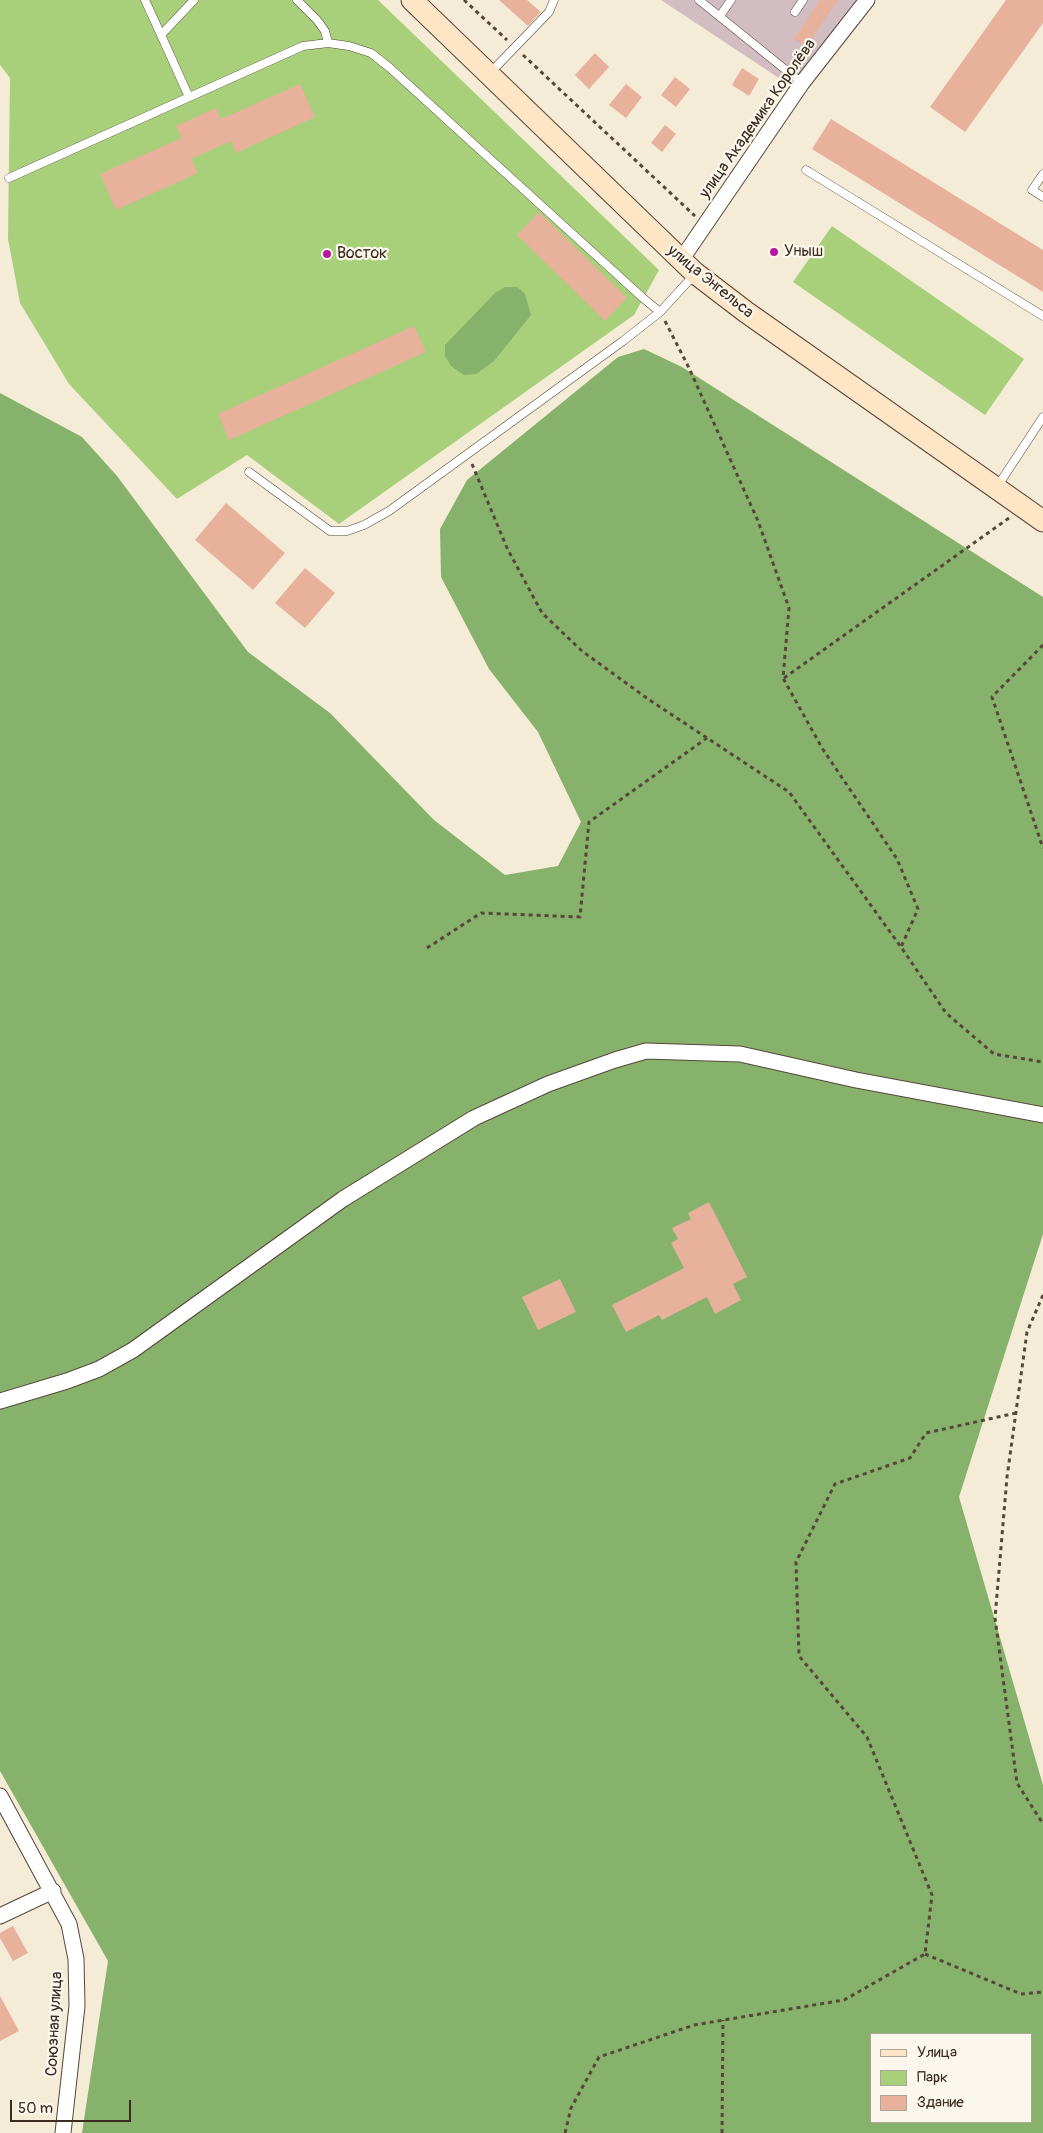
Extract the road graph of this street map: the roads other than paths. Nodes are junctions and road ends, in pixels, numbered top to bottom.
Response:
1 (145, 0) edge
2 (194, 0) edge
3 (297, 0) edge
4 (412, 0) edge
5 (554, 0) edge
6 (700, 0) edge
7 (731, 0) edge
8 (803, 0) edge
9 (867, 0) edge
10 (795, 12) dead end
11 (720, 16) junction
12 (161, 35) junction
13 (328, 43) junction
14 (489, 74) junction
15 (802, 83) junction
16 (189, 97) junction
17 (806, 170) dead end
18 (1043, 174) edge
19 (9, 178) dead end
20 (1043, 197) edge
21 (688, 267) junction
22 (660, 312) junction
23 (1043, 316) edge
24 (1043, 417) edge
25 (249, 472) dead end
26 (996, 488) junction
27 (1043, 522) edge
28 (1043, 1115) edge
29 (0, 1401) edge
30 (0, 1796) edge
31 (53, 1891) junction
32 (0, 1916) edge
33 (63, 2133) edge

1 - 12 lane
2 - 12 lane
3 - 13 lane
4 - 14 main road, улица Энгельса
5 - 14 lane
6 - 11 lane
7 - 11 lane
8 - 10 lane
9 - 15 street, улица Академика Королёва
11 - 15 lane
12 - 16 lane
13 - 16 lane
13 - 22 lane
14 - 21 main road, улица Энгельса
15 - 21 street, улица Академика Королёва
16 - 19 lane
17 - 23 lane
18 - 20 lane
21 - 22 lane
21 - 26 main road, улица Энгельса
22 - 25 lane
24 - 26 lane
26 - 27 main road, улица Энгельса
28 - 29 street
30 - 31 street, Союзная улица
31 - 32 street
31 - 33 street, Союзная улица

